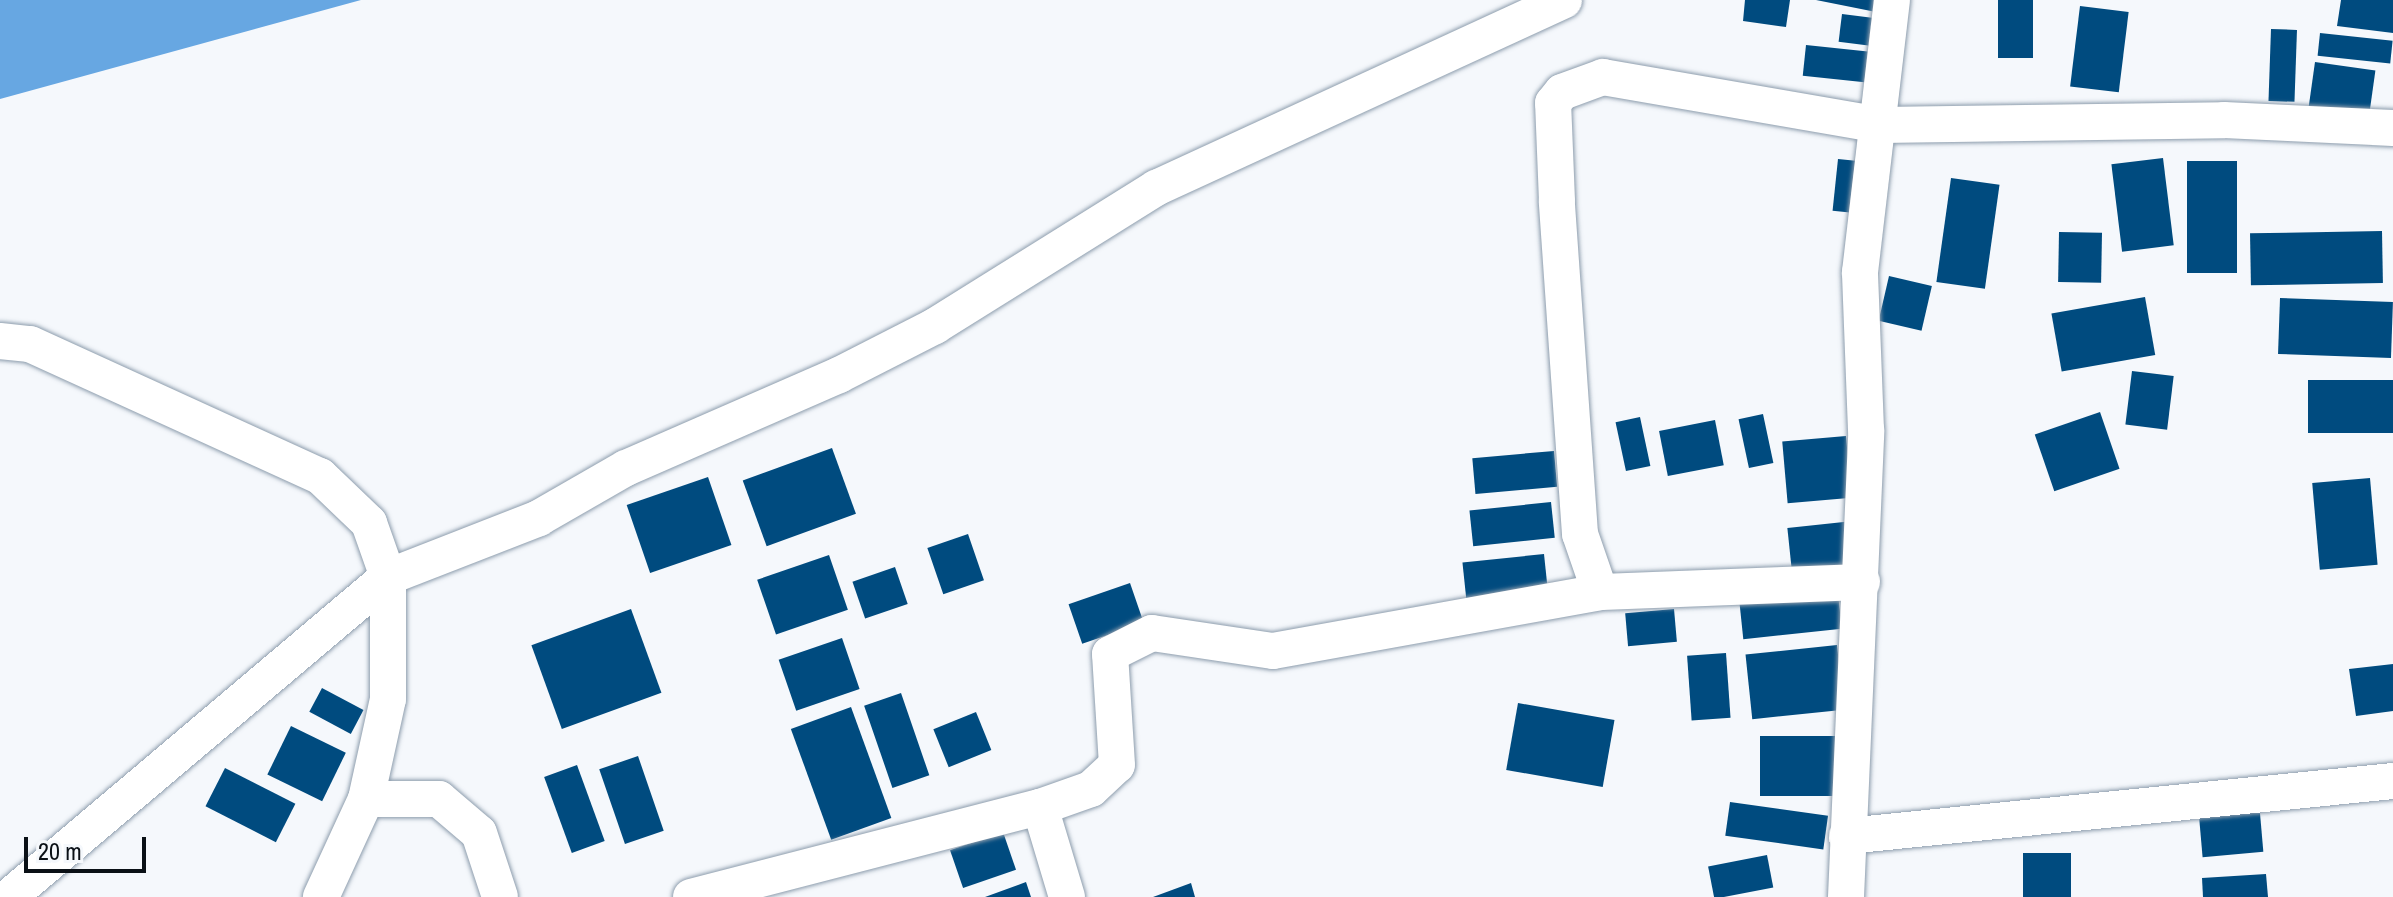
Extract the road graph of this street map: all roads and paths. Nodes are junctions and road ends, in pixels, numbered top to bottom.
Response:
1 (1564, 0) edge
2 (1892, 0) edge
3 (1880, 125) junction
4 (2393, 128) edge
5 (0, 341) edge
6 (388, 577) junction
7 (1862, 582) junction
8 (1600, 592) junction
9 (2393, 781) edge
10 (366, 799) junction
11 (1040, 807) junction
12 (1847, 836) junction
13 (9, 897) edge
14 (321, 897) edge
15 (500, 897) edge
16 (691, 897) edge
17 (1067, 897) edge
18 (1846, 897) edge

1 - 6 street
2 - 3 street
3 - 4 street
3 - 7 street
3 - 8 street
5 - 6 street
6 - 10 street
6 - 13 street
7 - 8 street
7 - 12 street
8 - 11 street
9 - 12 street
10 - 14 street
10 - 15 street
11 - 16 street
11 - 17 street
12 - 18 street

